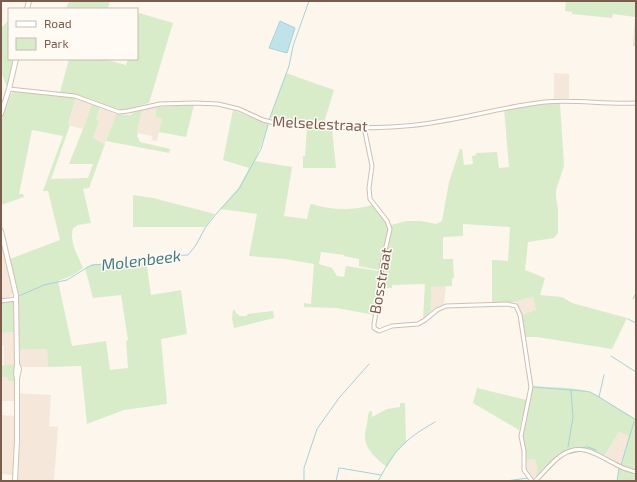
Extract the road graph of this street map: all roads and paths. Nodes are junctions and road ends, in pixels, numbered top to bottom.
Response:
1 (16, 60) edge
2 (9, 89) junction
3 (636, 103) edge
4 (1, 114) edge
5 (364, 127) junction
6 (1, 231) edge
7 (16, 299) junction
8 (2, 301) edge
9 (636, 472) edge
10 (15, 481) edge
11 (532, 481) edge
12 (535, 481) edge

1 - 2 street
2 - 4 street
2 - 5 street, Melselestraat
3 - 5 street, Melselestraat
5 - 11 street, Bosstraat
6 - 7 street
7 - 8 street
7 - 10 street
9 - 12 street

